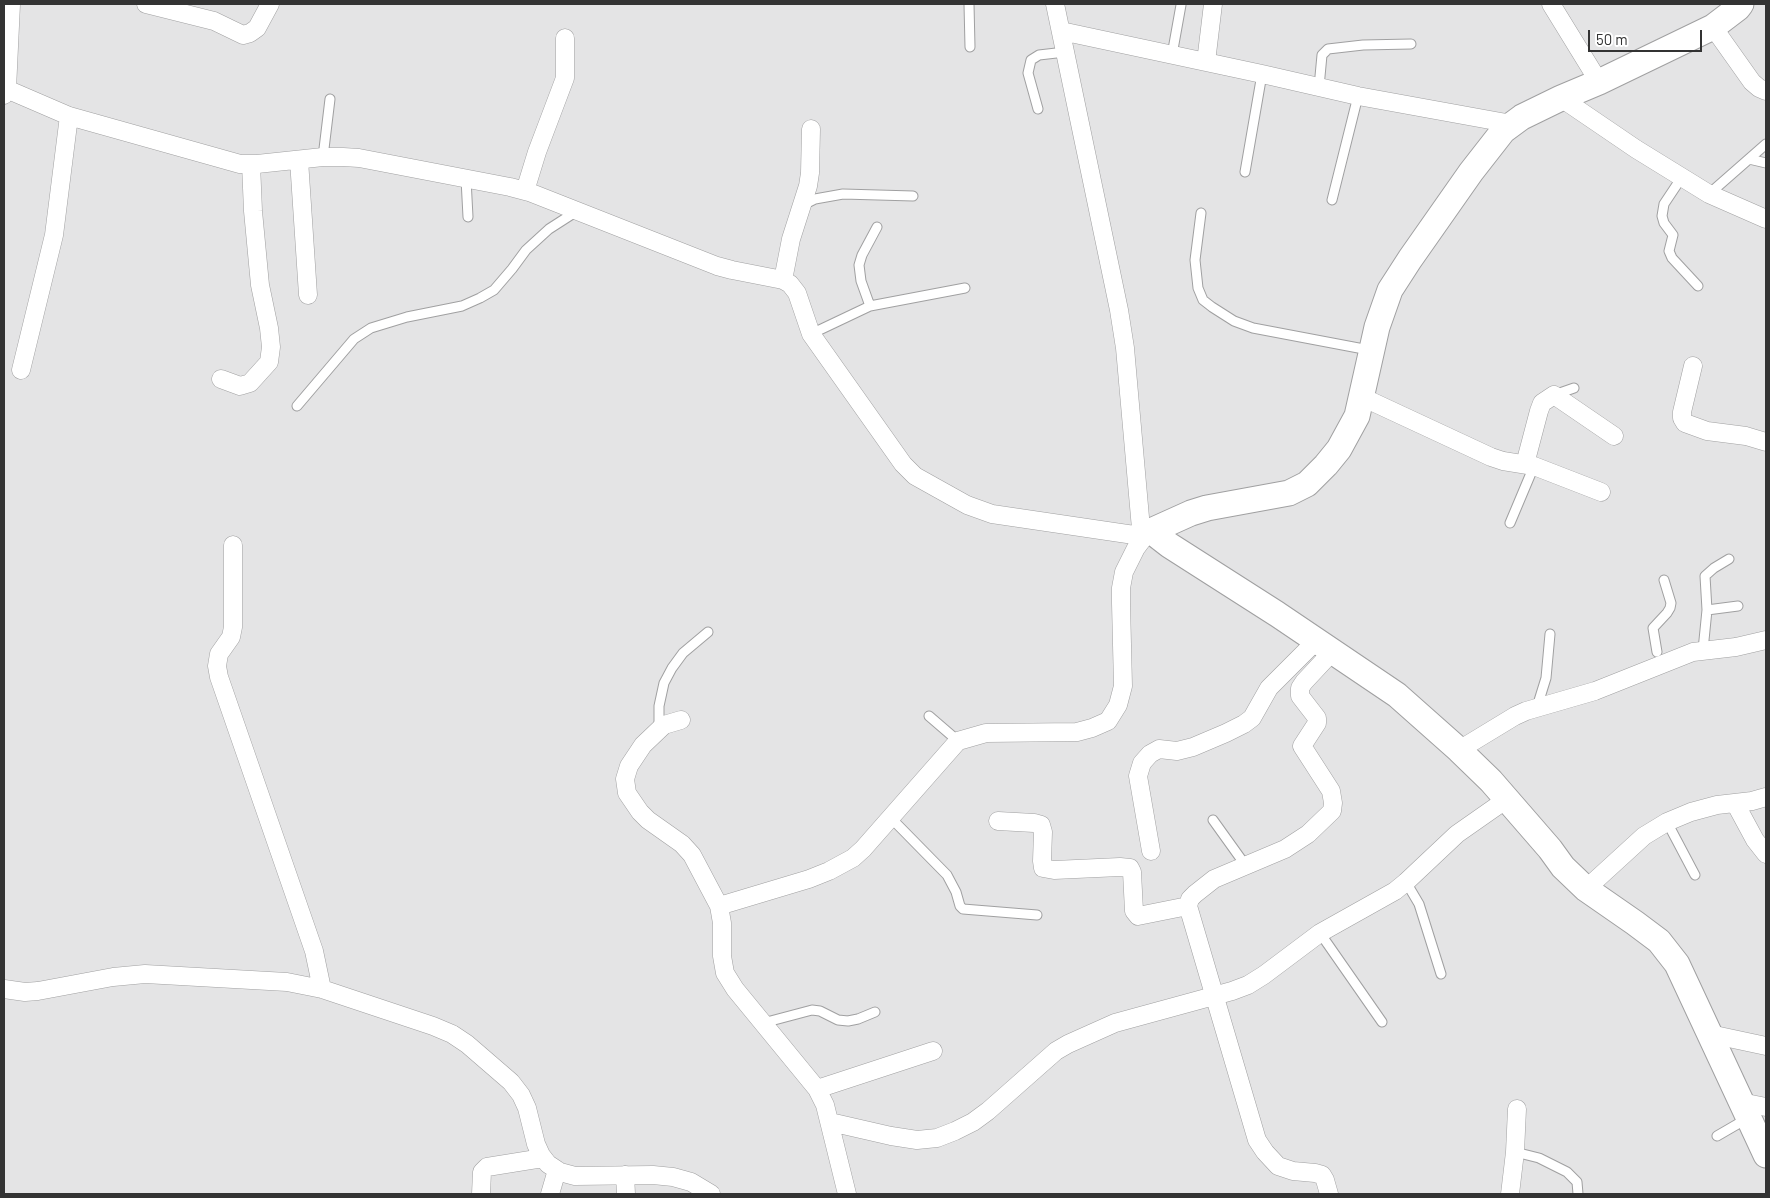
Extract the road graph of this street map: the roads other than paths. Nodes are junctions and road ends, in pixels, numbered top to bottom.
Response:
1 (11, 4) edge
2 (146, 4) edge
3 (270, 4) edge
4 (969, 4) edge
5 (1055, 4) edge
6 (1213, 4) edge
7 (1551, 4) edge
8 (1741, 4) edge
9 (1181, 5) edge
10 (1713, 27) junction
11 (1061, 32) junction
12 (566, 38) dead end
13 (1411, 44) dead end
14 (970, 47) dead end
15 (1065, 52) junction
16 (1172, 55) junction
17 (1206, 62) junction
18 (1262, 74) junction
19 (1599, 82) junction
20 (1319, 87) junction
21 (5, 91) edge
22 (1766, 91) edge
23 (1358, 96) junction
24 (330, 98) dead end
25 (1561, 98) junction
26 (1038, 109) dead end
27 (69, 116) junction
28 (1512, 124) junction
29 (811, 129) dead end
30 (1766, 144) edge
31 (324, 157) junction
32 (1749, 158) junction
33 (299, 160) junction
34 (1766, 162) edge
35 (250, 164) junction
36 (1245, 172) dead end
37 (1682, 177) junction
38 (466, 179) junction
39 (524, 191) junction
40 (1709, 194) junction
41 (913, 196) dead end
42 (1332, 200) dead end
43 (802, 205) junction
44 (577, 211) junction
45 (1201, 213) dead end
46 (468, 216) dead end
47 (1766, 219) edge
48 (877, 227) dead end
49 (784, 280) junction
50 (1698, 286) dead end
51 (965, 288) dead end
52 (308, 295) dead end
53 (870, 306) junction
54 (811, 334) junction
55 (1372, 350) junction
56 (1693, 366) dead end
57 (21, 370) dead end
58 (221, 379) dead end
59 (1574, 388) dead end
60 (1554, 396) junction
61 (1362, 397) junction
62 (297, 406) dead end
63 (1614, 436) dead end
64 (1766, 442) edge
65 (1529, 465) junction
66 (1601, 492) dead end
67 (1510, 523) dead end
68 (1145, 536) junction
69 (233, 545) dead end
70 (1729, 559) dead end
71 (1664, 580) dead end
72 (1738, 606) dead end
73 (1707, 610) junction
74 (708, 632) dead end
75 (1550, 634) dead end
76 (1766, 640) edge
77 (1324, 646) junction
78 (1703, 650) junction
79 (1659, 659) junction
80 (1537, 708) junction
81 (929, 716) dead end
82 (681, 720) dead end
83 (659, 730) junction
84 (958, 741) junction
85 (1459, 750) junction
86 (1766, 797) edge
87 (1507, 799) junction
88 (1735, 803) junction
89 (890, 817) junction
90 (998, 820) dead end
91 (1213, 820) dead end
92 (1666, 822) junction
93 (1151, 851) dead end
94 (1766, 854) edge
95 (1246, 866) junction
96 (1695, 875) dead end
97 (1406, 882) junction
98 (1586, 889) junction
99 (719, 906) junction
100 (1188, 906) junction
101 (1037, 916) dead end
102 (1320, 933) junction
103 (1441, 974) dead end
104 (317, 987) junction
105 (4, 989) edge
106 (1215, 996) junction
107 (875, 1012) dead end
108 (763, 1022) junction
109 (1382, 1022) dead end
110 (1710, 1034) junction
111 (1766, 1046) edge
112 (933, 1052) dead end
113 (817, 1089) junction
114 (1517, 1109) dead end
115 (1752, 1109) edge
116 (830, 1122) junction
117 (1717, 1136) dead end
118 (1516, 1152) junction
119 (1766, 1155) edge
120 (543, 1158) junction
121 (557, 1170) junction
122 (625, 1175) junction
123 (481, 1194) edge
124 (550, 1194) edge
125 (626, 1194) edge
126 (709, 1194) edge
127 (847, 1194) edge
128 (1329, 1194) edge
129 (1510, 1194) edge
130 (1578, 1194) edge

1 - 21 street
2 - 3 street
4 - 14 lane
5 - 11 street
6 - 17 street
7 - 19 street
8 - 10 street
9 - 16 lane
10 - 19 street
10 - 22 street
11 - 15 street
11 - 16 street
12 - 39 street
13 - 20 lane
15 - 26 lane
15 - 68 street
16 - 17 street
17 - 18 street
18 - 20 street
18 - 36 lane
19 - 25 street
20 - 23 street
21 - 27 street
23 - 28 street
23 - 42 lane
24 - 31 lane
25 - 28 street
25 - 37 street
27 - 35 street
27 - 57 street
28 - 55 street
29 - 43 street
30 - 32 lane
31 - 33 street
31 - 38 street
32 - 34 lane
32 - 40 lane
33 - 35 street
33 - 52 street
35 - 58 street
37 - 40 street
37 - 50 lane
38 - 39 street
38 - 46 lane
39 - 44 street
40 - 47 street
41 - 43 lane
43 - 49 street
44 - 49 street
44 - 62 lane
45 - 55 lane
48 - 53 lane
49 - 54 street
51 - 53 lane
53 - 54 lane
54 - 68 street
55 - 61 street
56 - 64 street
59 - 60 lane
60 - 63 street
60 - 65 street
61 - 65 street
61 - 68 street
65 - 66 street
65 - 67 lane
68 - 77 street
68 - 84 street
69 - 104 street
70 - 73 lane
71 - 79 lane
72 - 73 lane
73 - 78 lane
74 - 83 lane
75 - 80 lane
76 - 78 street
77 - 85 street
77 - 93 street
77 - 95 street
78 - 79 street
79 - 80 street
80 - 85 street
81 - 84 lane
82 - 83 street
83 - 99 street
84 - 89 street
85 - 87 street
86 - 88 street
87 - 97 street
87 - 98 street
88 - 92 street
88 - 94 street
89 - 99 street
89 - 101 lane
90 - 100 street
91 - 95 lane
92 - 96 lane
92 - 98 street
95 - 100 street
97 - 102 street
97 - 103 lane
98 - 110 street
99 - 108 street
100 - 106 street
102 - 106 street
102 - 109 lane
104 - 105 street
104 - 120 street
106 - 116 street
106 - 128 street
107 - 108 lane
108 - 113 street
110 - 111 street
110 - 115 street
112 - 113 street
113 - 116 street
114 - 118 street
115 - 117 lane
115 - 119 street
116 - 127 street
118 - 129 street
118 - 130 lane
120 - 121 street
120 - 123 street
121 - 122 street
121 - 124 street
122 - 125 street
122 - 126 street

